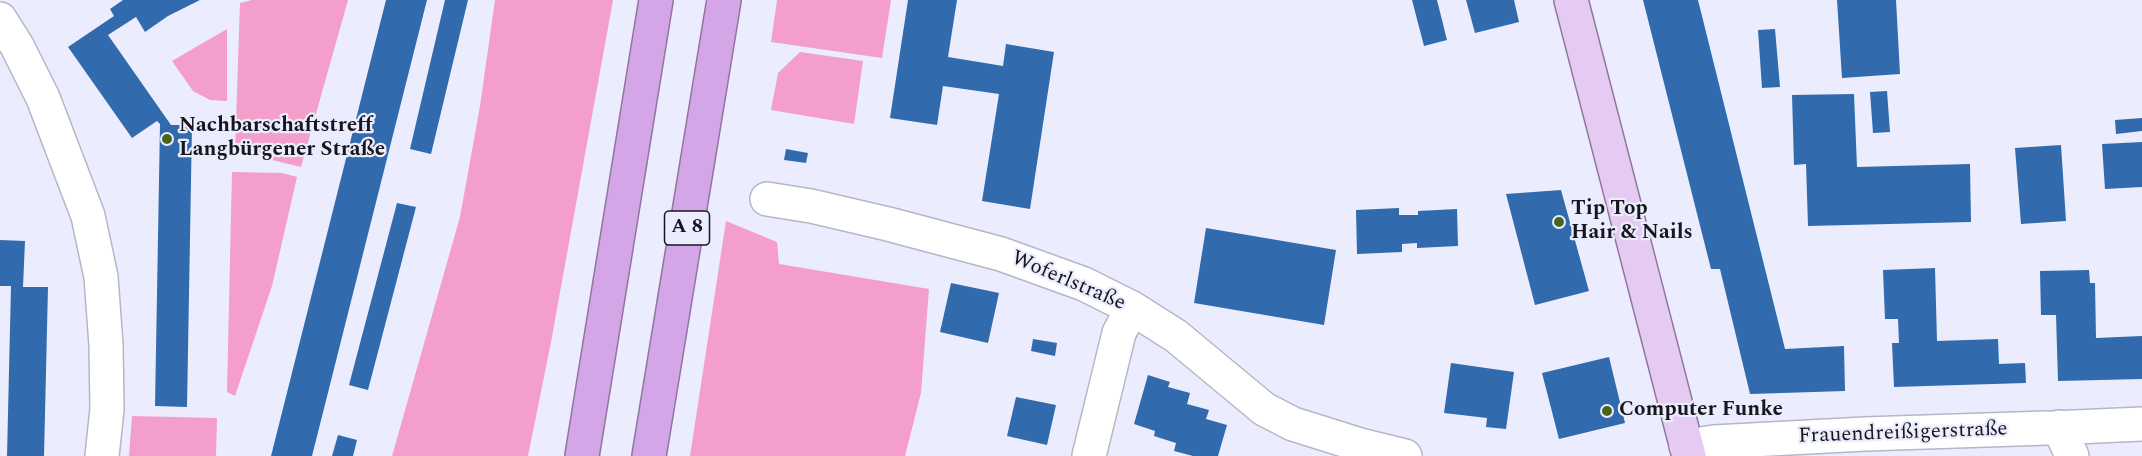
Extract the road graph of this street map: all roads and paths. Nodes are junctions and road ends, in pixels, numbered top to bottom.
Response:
1 (656, 0) edge
2 (724, 0) edge
3 (1571, 0) edge
4 (0, 19) edge
5 (767, 199) dead end
6 (1132, 308) junction
7 (2142, 424) edge
8 (2058, 435) edge
9 (1688, 451) edge
10 (102, 456) edge
11 (582, 456) edge
12 (649, 456) edge
13 (1089, 456) edge
14 (1406, 456) edge

1 - 11 highway
2 - 12 highway, A 8
3 - 9 main road
4 - 10 street
5 - 6 street, Woferlstraße
6 - 13 street
6 - 14 street, Woferlstraße
7 - 8 street, Frauendreißigerstraße
8 - 9 street, Frauendreißigerstraße

